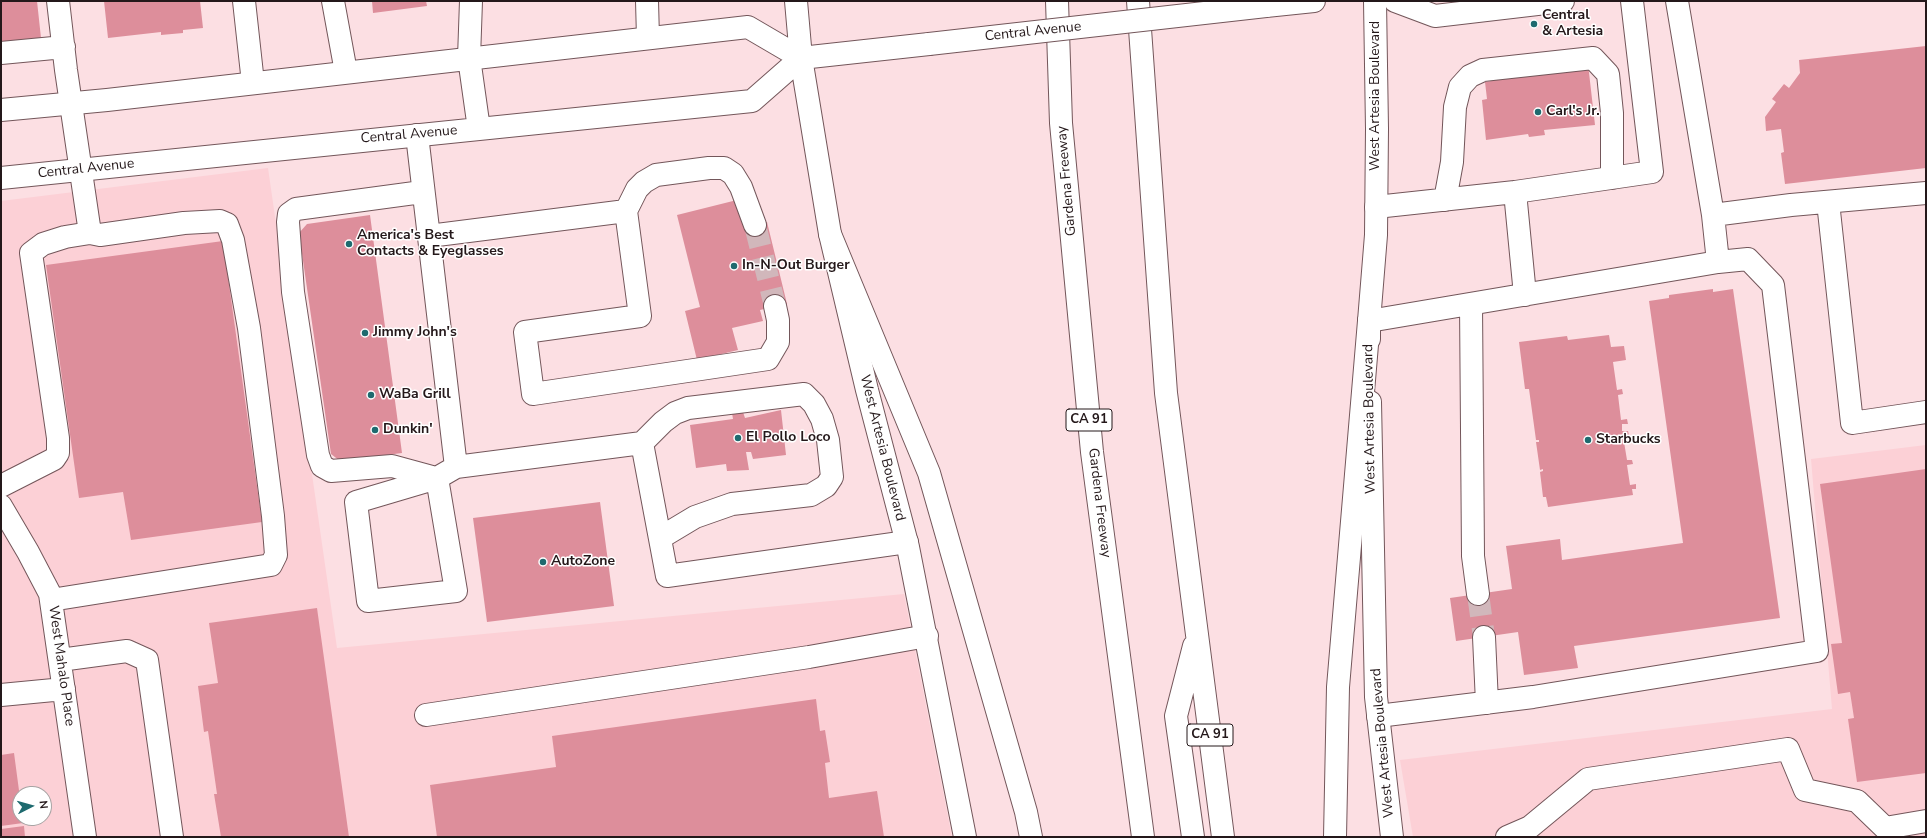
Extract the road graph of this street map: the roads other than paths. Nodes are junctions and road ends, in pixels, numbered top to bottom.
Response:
1 (58, 1) edge
2 (244, 1) edge
3 (333, 1) edge
4 (472, 1) edge
5 (647, 1) edge
6 (796, 1) edge
7 (1057, 1) edge
8 (1138, 1) edge
9 (1314, 1) edge
10 (1376, 1) edge
11 (1395, 1) edge
12 (1563, 1) edge
13 (1632, 1) edge
14 (1677, 1) edge
15 (648, 38) junction
16 (64, 47) junction
17 (1, 53) edge
18 (469, 58) junction
19 (801, 58) junction
20 (346, 72) junction
21 (253, 83) junction
22 (71, 103) junction
23 (1, 110) edge
24 (479, 129) junction
25 (416, 135) junction
26 (82, 169) junction
27 (1, 178) edge
28 (1612, 178) junction
29 (422, 192) junction
30 (1515, 192) junction
31 (1926, 193) edge
32 (1445, 200) junction
33 (1828, 202) junction
34 (1376, 207) junction
35 (626, 211) junction
36 (1713, 215) junction
37 (755, 225) tunnel mouth
38 (90, 233) junction
39 (830, 234) junction
40 (429, 236) junction
41 (1718, 262) junction
42 (1525, 295) junction
43 (1471, 304) junction
44 (775, 306) tunnel mouth
45 (1369, 321) junction
46 (1926, 412) edge
47 (642, 443) junction
48 (456, 467) junction
49 (437, 478) junction
50 (1, 486) edge
51 (1, 506) edge
52 (660, 538) junction
53 (907, 542) junction
54 (1478, 594) tunnel mouth
55 (51, 600) junction
56 (1197, 633) junction
57 (927, 636) junction
58 (1484, 637) tunnel mouth
59 (60, 660) junction
60 (64, 689) junction
61 (1, 694) edge
62 (1487, 703) junction
63 (426, 715) dead end
64 (1378, 716) junction
65 (1926, 821) edge
66 (85, 837) edge
67 (172, 837) edge
68 (965, 837) edge
69 (1030, 837) edge
70 (1144, 837) edge
71 (1193, 837) edge
72 (1222, 837) edge
73 (1335, 837) edge
74 (1392, 837) edge
75 (1507, 837) edge

1 - 16 main road
2 - 21 main road
3 - 20 main road
4 - 18 main road
5 - 15 main road
6 - 19 main road, West Artesia Boulevard
7 - 70 main road, Gardena Freeway / CA 91
8 - 56 main road, CA 91
9 - 19 main road, Central Avenue, bridge
10 - 34 main road, West Artesia Boulevard
11 - 12 main road
13 - 28 main road
14 - 36 main road
15 - 18 main road
15 - 19 main road
16 - 17 main road
16 - 22 main road
18 - 20 main road
18 - 24 main road
19 - 24 main road, Central Avenue
19 - 39 main road, West Artesia Boulevard
20 - 21 main road
21 - 22 main road
22 - 23 main road
22 - 26 main road
24 - 25 main road, Central Avenue
25 - 26 main road, Central Avenue
25 - 29 main road
26 - 27 main road, Central Avenue
26 - 38 main road
28 - 30 main road
28 - 32 main road
29 - 40 main road
29 - 49 main road
30 - 32 main road
30 - 42 main road
31 - 33 main road
32 - 34 main road
33 - 36 main road
33 - 46 main road
34 - 45 main road, West Artesia Boulevard
35 - 37 main road
35 - 40 main road
35 - 44 main road
36 - 41 main road
38 - 50 main road
38 - 55 main road
39 - 53 main road, West Artesia Boulevard
39 - 69 main road
40 - 48 main road
41 - 42 main road
41 - 62 main road
42 - 43 main road
43 - 45 main road
43 - 54 main road
45 - 64 main road, West Artesia Boulevard
45 - 73 main road
47 - 48 main road
47 - 52 main road
47 - 52 main road
48 - 49 main road
49 - 49 main road
51 - 55 main road, West Mahalo Place
52 - 53 main road
53 - 57 main road, West Artesia Boulevard
55 - 59 main road, West Mahalo Place
56 - 71 main road
56 - 72 main road, CA 91
57 - 63 main road
57 - 68 main road, West Artesia Boulevard
58 - 62 main road
59 - 60 main road, West Mahalo Place
59 - 67 main road
60 - 61 main road
60 - 66 main road, West Mahalo Place
62 - 64 main road
64 - 74 main road, West Artesia Boulevard
65 - 75 main road

